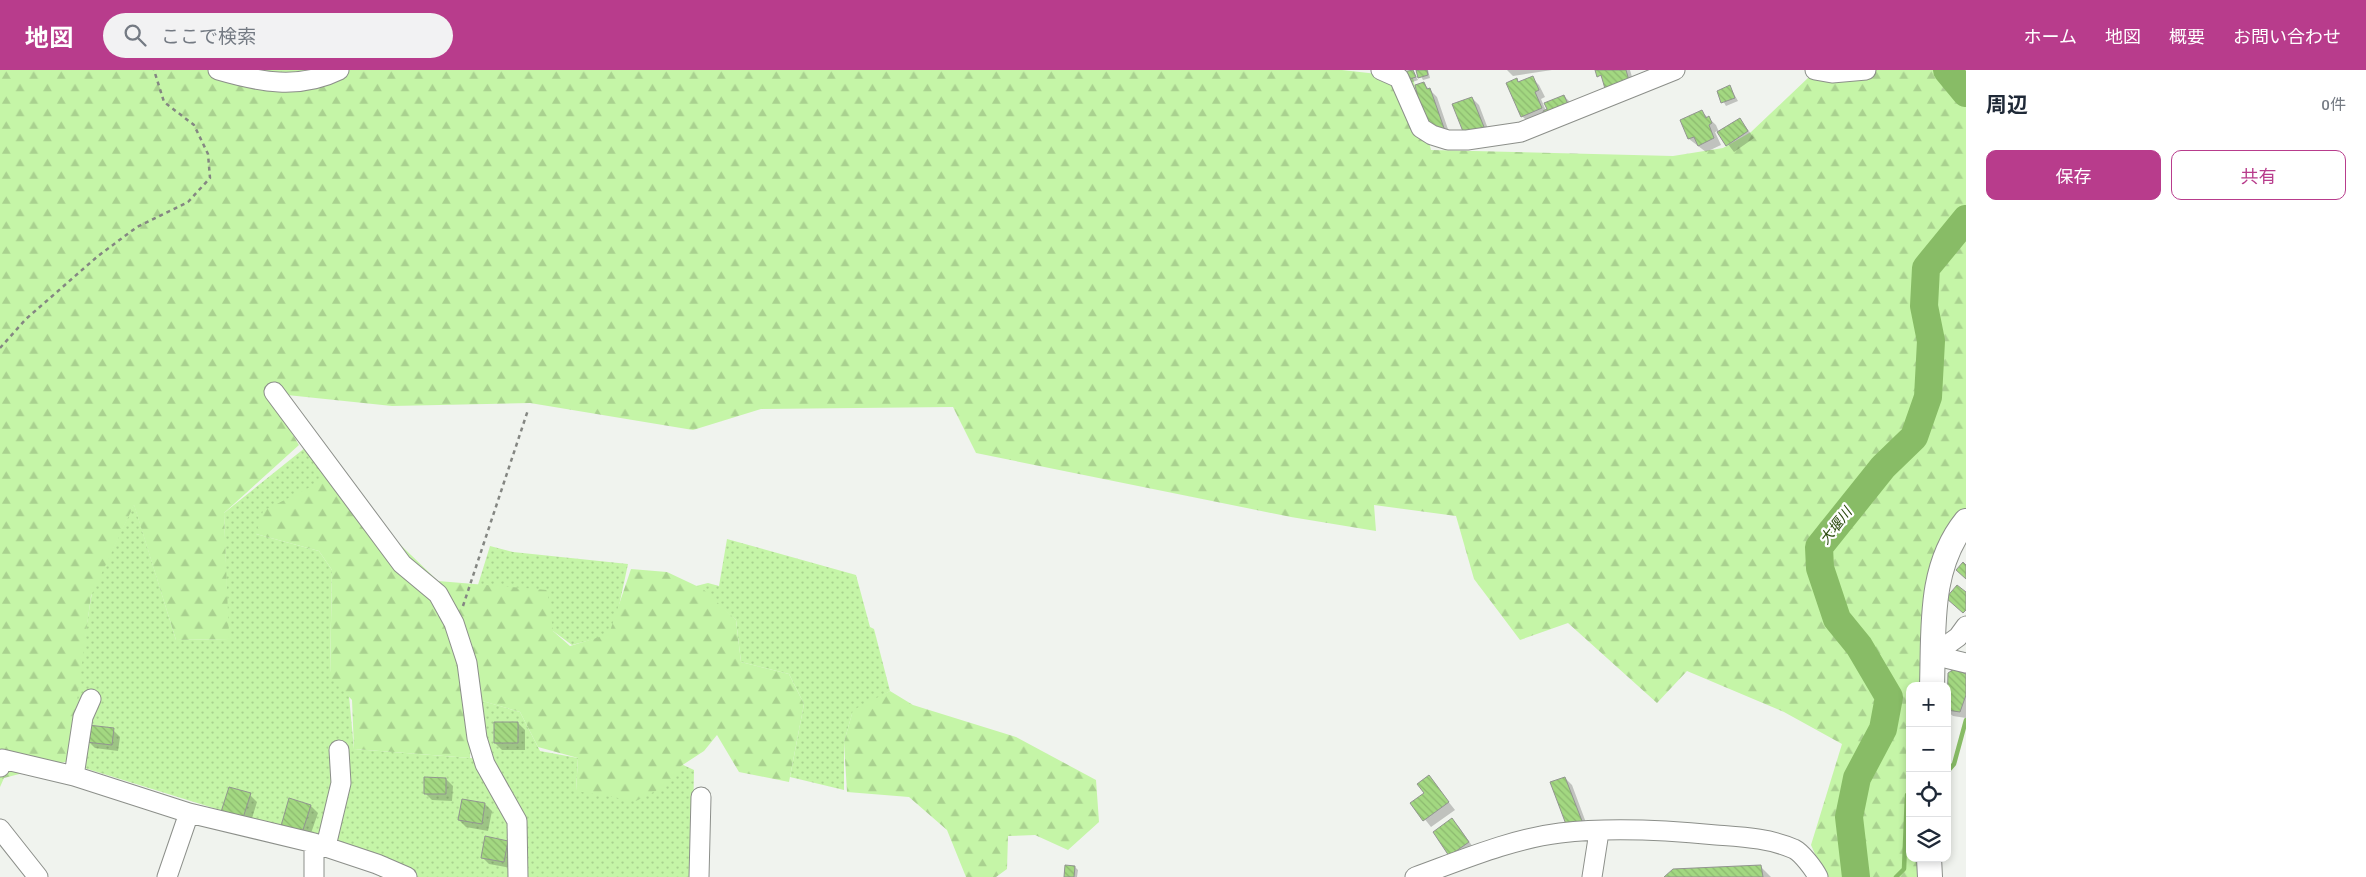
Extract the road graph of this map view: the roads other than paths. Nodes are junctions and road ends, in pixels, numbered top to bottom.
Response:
1 (218, 70) edge
2 (339, 70) edge
3 (1381, 70) edge
4 (1675, 70) edge
5 (1815, 70) edge
6 (1866, 70) edge
7 (274, 392) dead end
8 (1966, 522) edge
9 (1966, 626) edge
10 (1933, 655) junction
11 (1966, 663) edge
12 (1932, 682) edge
13 (91, 699) dead end
14 (339, 750) dead end
15 (0, 762) edge
16 (74, 776) junction
17 (701, 797) dead end
18 (189, 813) junction
19 (0, 829) edge
20 (1599, 832) junction
21 (320, 844) junction
22 (1929, 862) edge
23 (30, 873) edge
24 (167, 877) edge
25 (314, 877) edge
26 (407, 877) edge
27 (518, 877) edge
28 (699, 877) edge
29 (1415, 877) edge
30 (1592, 877) edge
31 (1818, 877) edge
32 (1930, 877) edge

1 - 2 street
3 - 4 street
5 - 6 street
7 - 27 street
8 - 10 main road
9 - 10 street
10 - 11 street
10 - 12 main road
13 - 16 street
14 - 21 street
15 - 16 street
16 - 18 street
17 - 28 street
18 - 21 street
18 - 24 street
19 - 23 street
20 - 29 street
20 - 30 street
20 - 31 street
21 - 25 street
21 - 26 street
22 - 32 main road

